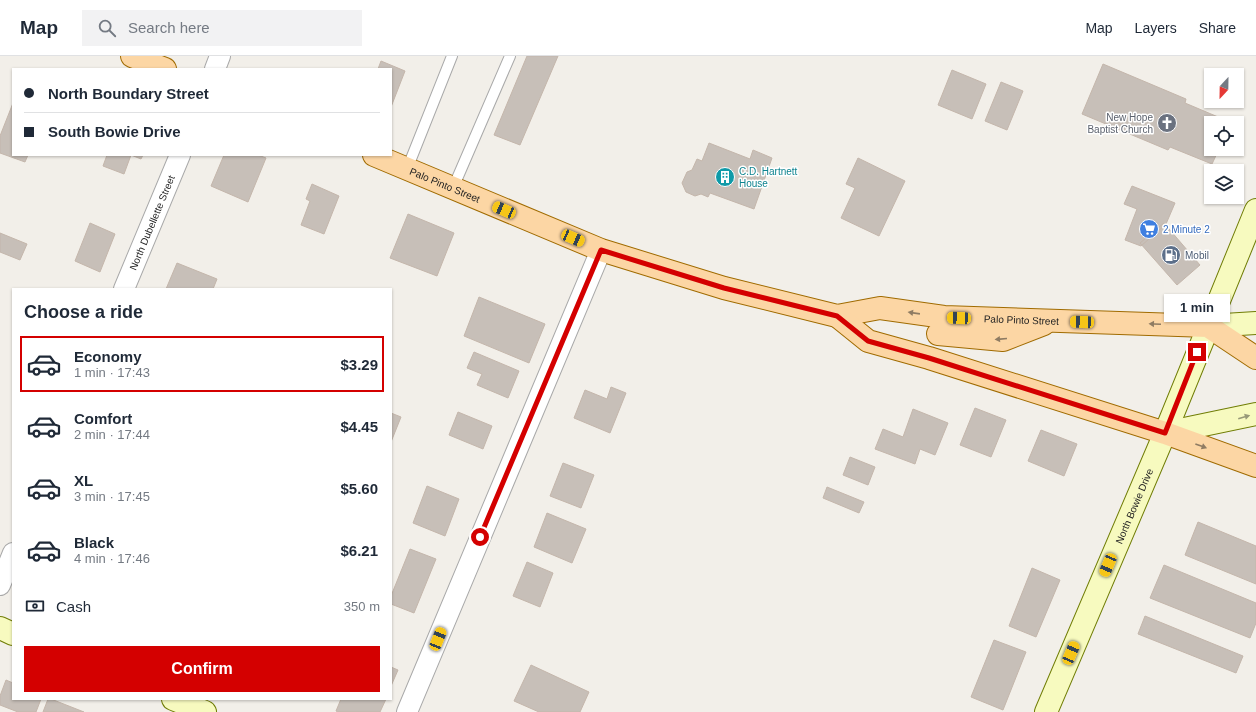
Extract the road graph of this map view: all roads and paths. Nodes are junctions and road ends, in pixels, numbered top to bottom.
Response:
1 (132, 56) edge
2 (220, 56) edge
3 (452, 56) edge
4 (510, 56) edge
5 (162, 68) edge
6 (215, 68) edge
7 (180, 156) edge
8 (376, 156) edge
9 (407, 169) junction
10 (453, 188) junction
11 (1256, 212) edge
12 (601, 250) junction
13 (124, 288) edge
14 (837, 316) junction
15 (1256, 323) edge
16 (941, 326) junction
17 (1208, 326) junction
18 (929, 358) junction
19 (1256, 358) edge
20 (1256, 414) edge
21 (1165, 433) junction
22 (1256, 466) edge
23 (12, 555) edge
24 (0, 585) edge
25 (0, 628) edge
26 (12, 634) edge
27 (175, 700) edge
28 (205, 712) edge
29 (407, 712) edge
30 (1046, 712) edge

1 - 5 main road
2 - 6 street
3 - 9 lane
4 - 10 lane
7 - 13 street, North Dubellette Street
8 - 9 main road, Palo Pinto Street
9 - 10 main road, Palo Pinto Street
10 - 12 main road, Palo Pinto Street
11 - 17 street, North Bowie Drive
12 - 14 main road, Palo Pinto Street
12 - 29 street
16 -> 14 main road, Palo Pinto Street
14 - 18 main road, Palo Pinto Street
15 - 17 street
17 -> 16 main road, Palo Pinto Street
16 - 18 main road
17 - 19 main road
17 - 21 street, North Bowie Drive
18 - 21 main road, Palo Pinto Street
21 -> 20 street
21 -> 22 main road, Palo Pinto Street
21 - 30 street, North Bowie Drive
23 - 24 street
25 - 26 street
27 - 28 street

